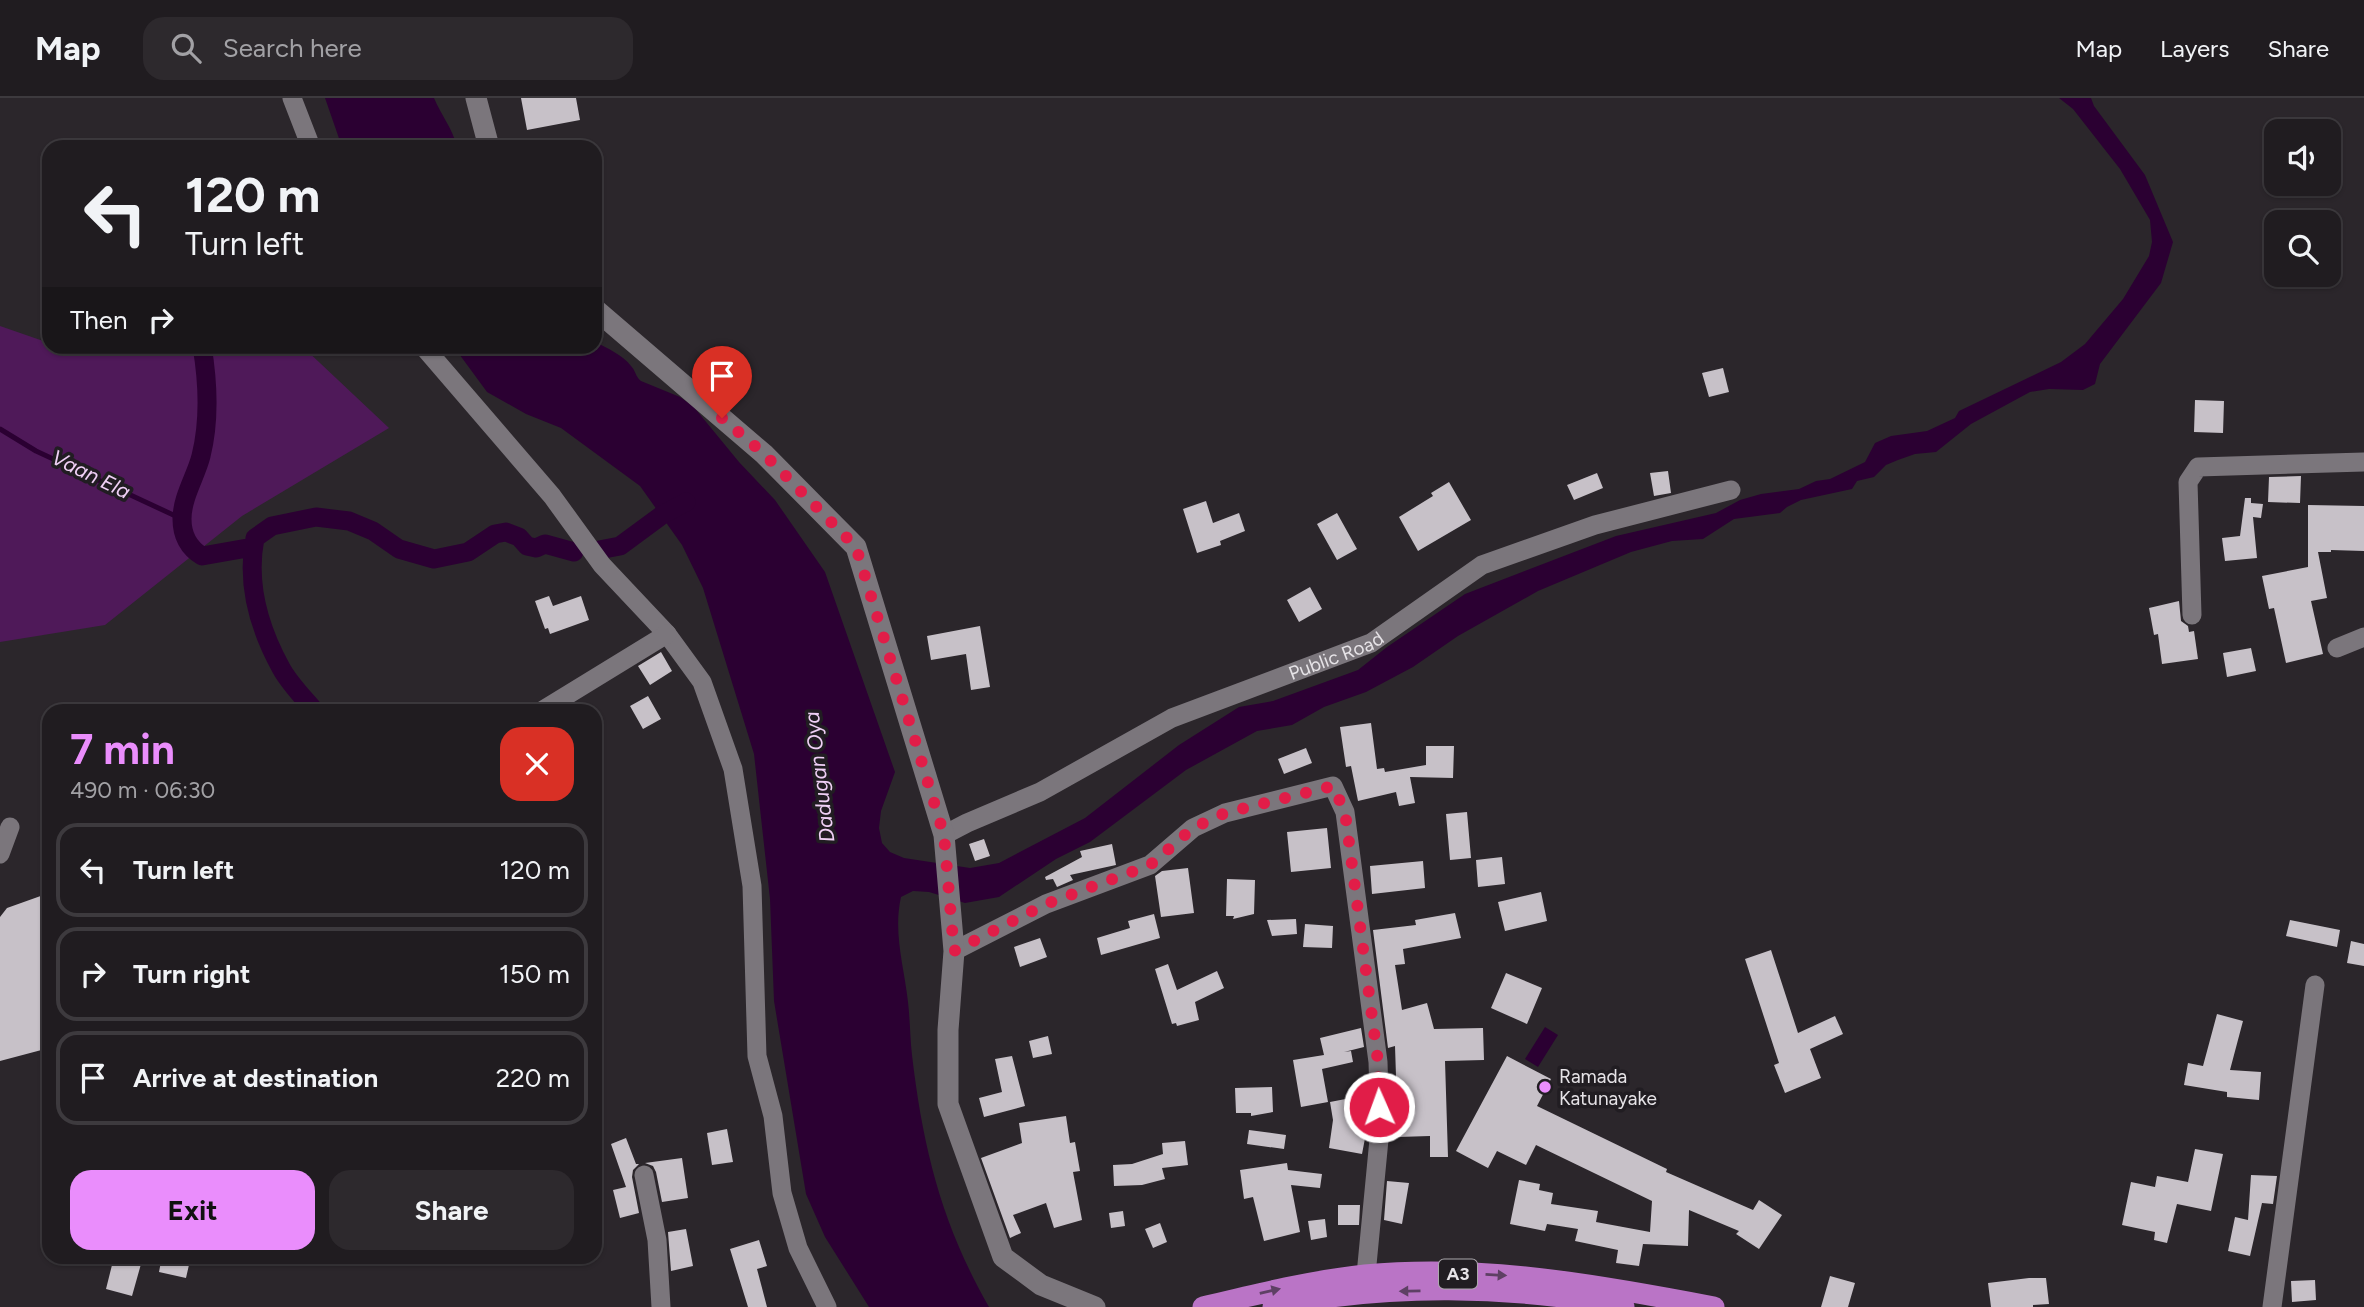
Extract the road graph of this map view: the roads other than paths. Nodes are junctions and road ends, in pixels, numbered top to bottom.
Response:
1 (292, 98) edge
2 (476, 98) edge
3 (308, 140) edge
4 (487, 140) edge
5 (602, 315) edge
6 (431, 354) edge
7 (2364, 462) edge
8 (1731, 491) dead end
9 (2192, 615) dead end
10 (667, 634) junction
11 (2364, 637) edge
12 (2337, 648) dead end
13 (552, 704) edge
14 (10, 827) dead end
15 (945, 846) junction
16 (0, 854) edge
17 (954, 951) junction
18 (2315, 985) dead end
19 (645, 1175) dead end
20 (1366, 1275) junction
21 (661, 1307) edge
22 (827, 1307) edge
23 (1095, 1307) edge
24 (1203, 1307) edge
25 (1273, 1307) edge
26 (1625, 1307) edge
27 (1714, 1307) edge
28 (2272, 1307) edge

1 - 3 street
2 - 4 street
5 - 15 street
6 - 10 street
7 - 9 street
8 - 15 street, Public Road
10 - 13 street
10 - 22 street
11 - 12 street
14 - 16 street
15 - 17 street
17 - 20 street
17 - 23 street
18 - 28 street
19 - 21 street
24 -> 20 highway, A3
20 -> 27 highway, A3
26 -> 25 highway, A3

